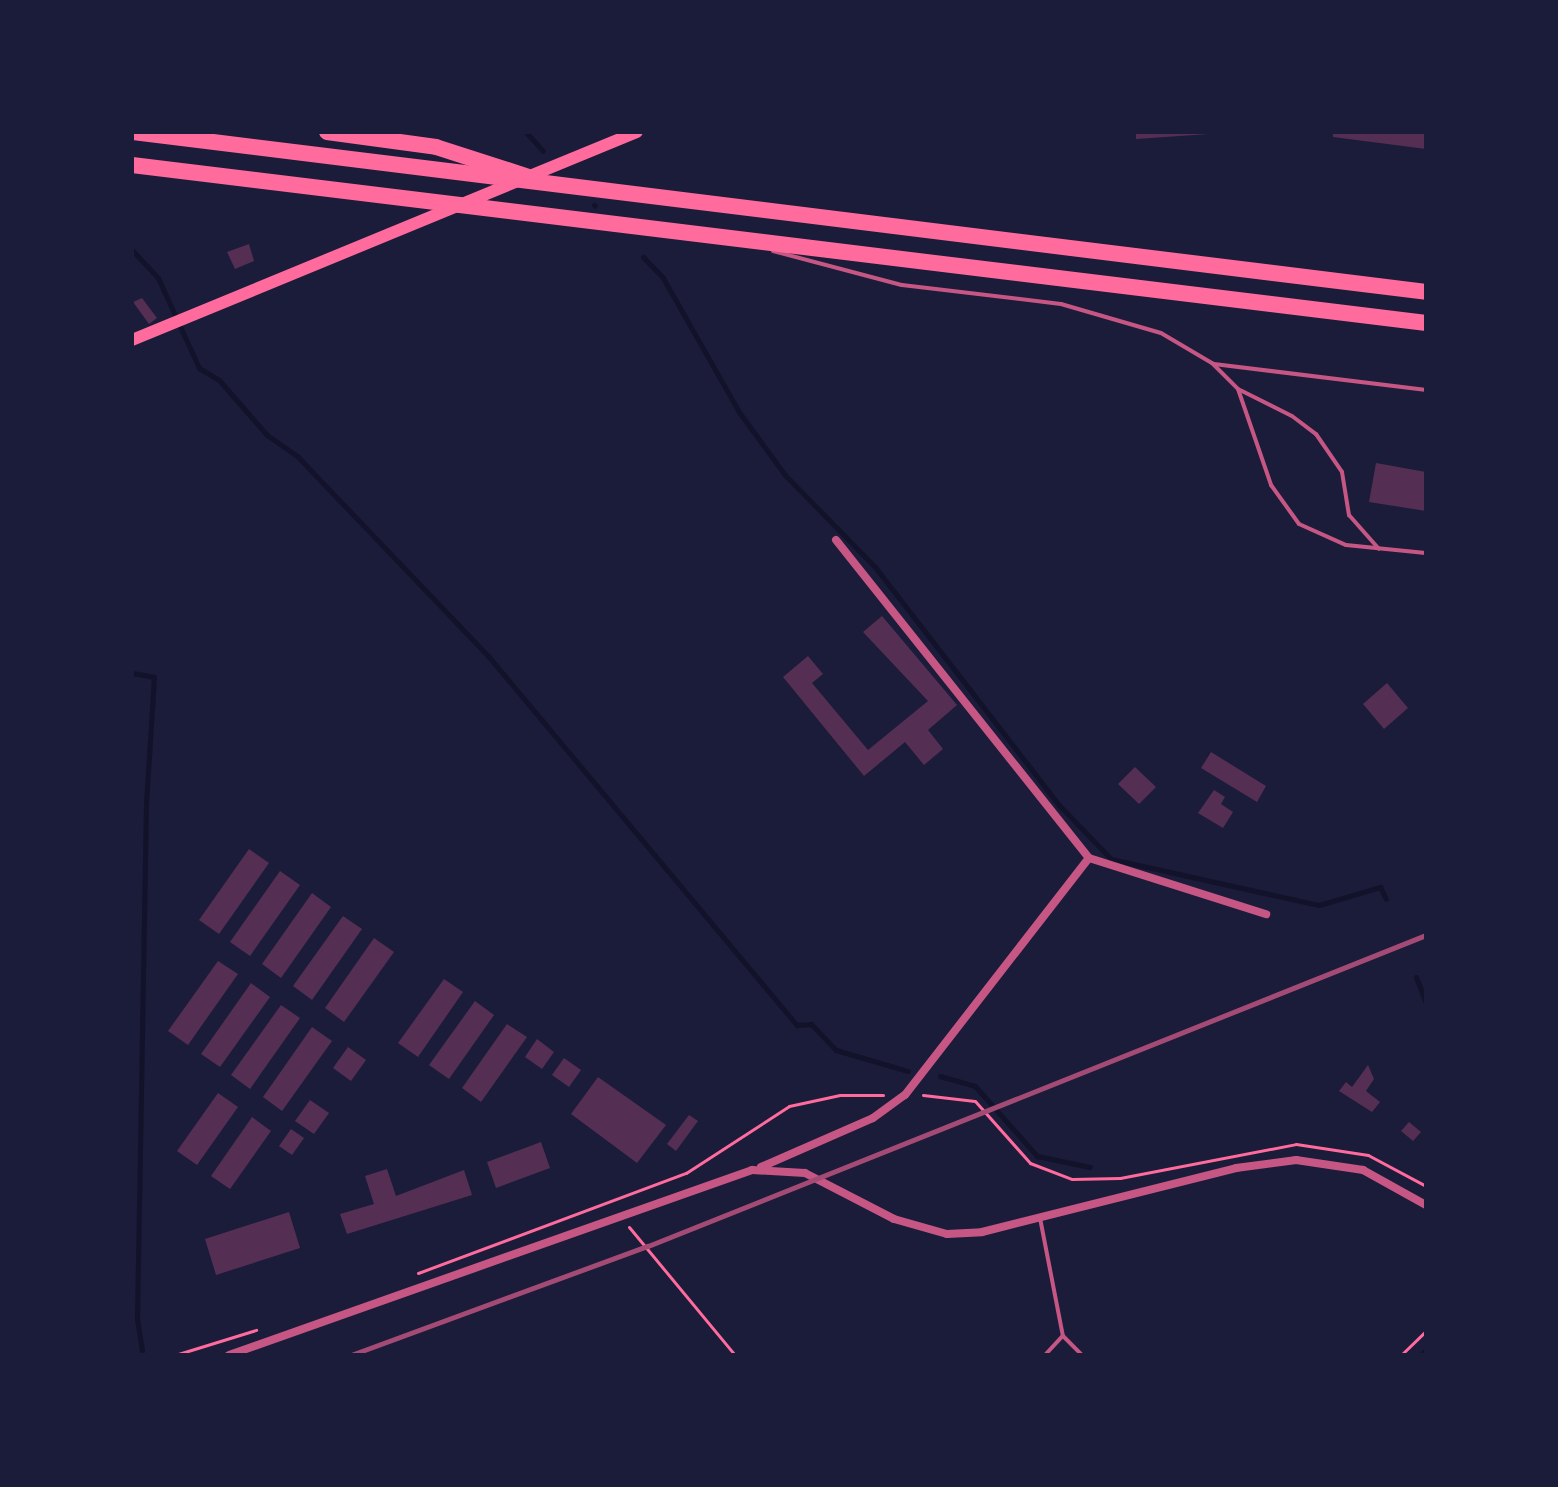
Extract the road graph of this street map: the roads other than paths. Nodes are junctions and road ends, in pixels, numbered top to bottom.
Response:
1 (133, 132) edge
2 (327, 132) edge
3 (637, 132) edge
4 (132, 165) edge
5 (568, 189) junction
6 (717, 236) junction
7 (1426, 292) edge
8 (1426, 323) edge
9 (132, 340) edge
10 (1212, 363) junction
11 (1238, 389) junction
12 (1426, 390) edge
13 (836, 540) dead end
14 (1379, 549) junction
15 (1426, 553) edge
16 (1089, 858) junction
17 (1266, 914) dead end
18 (752, 1170) junction
19 (1426, 1205) edge
20 (1040, 1218) junction
21 (1063, 1336) junction
22 (229, 1355) edge
23 (1045, 1355) edge
24 (1082, 1355) edge

1 - 5 highway
2 - 5 highway
3 - 9 main road
4 - 6 highway
5 - 7 highway
6 - 8 highway
6 - 10 lane
10 - 11 lane
10 - 12 lane
11 - 14 lane
11 - 14 lane
13 - 16 street
14 - 15 lane
16 - 17 street
16 - 18 street
18 - 20 street
18 - 22 street
19 - 20 street
20 - 21 lane
21 - 23 lane
21 - 24 lane

